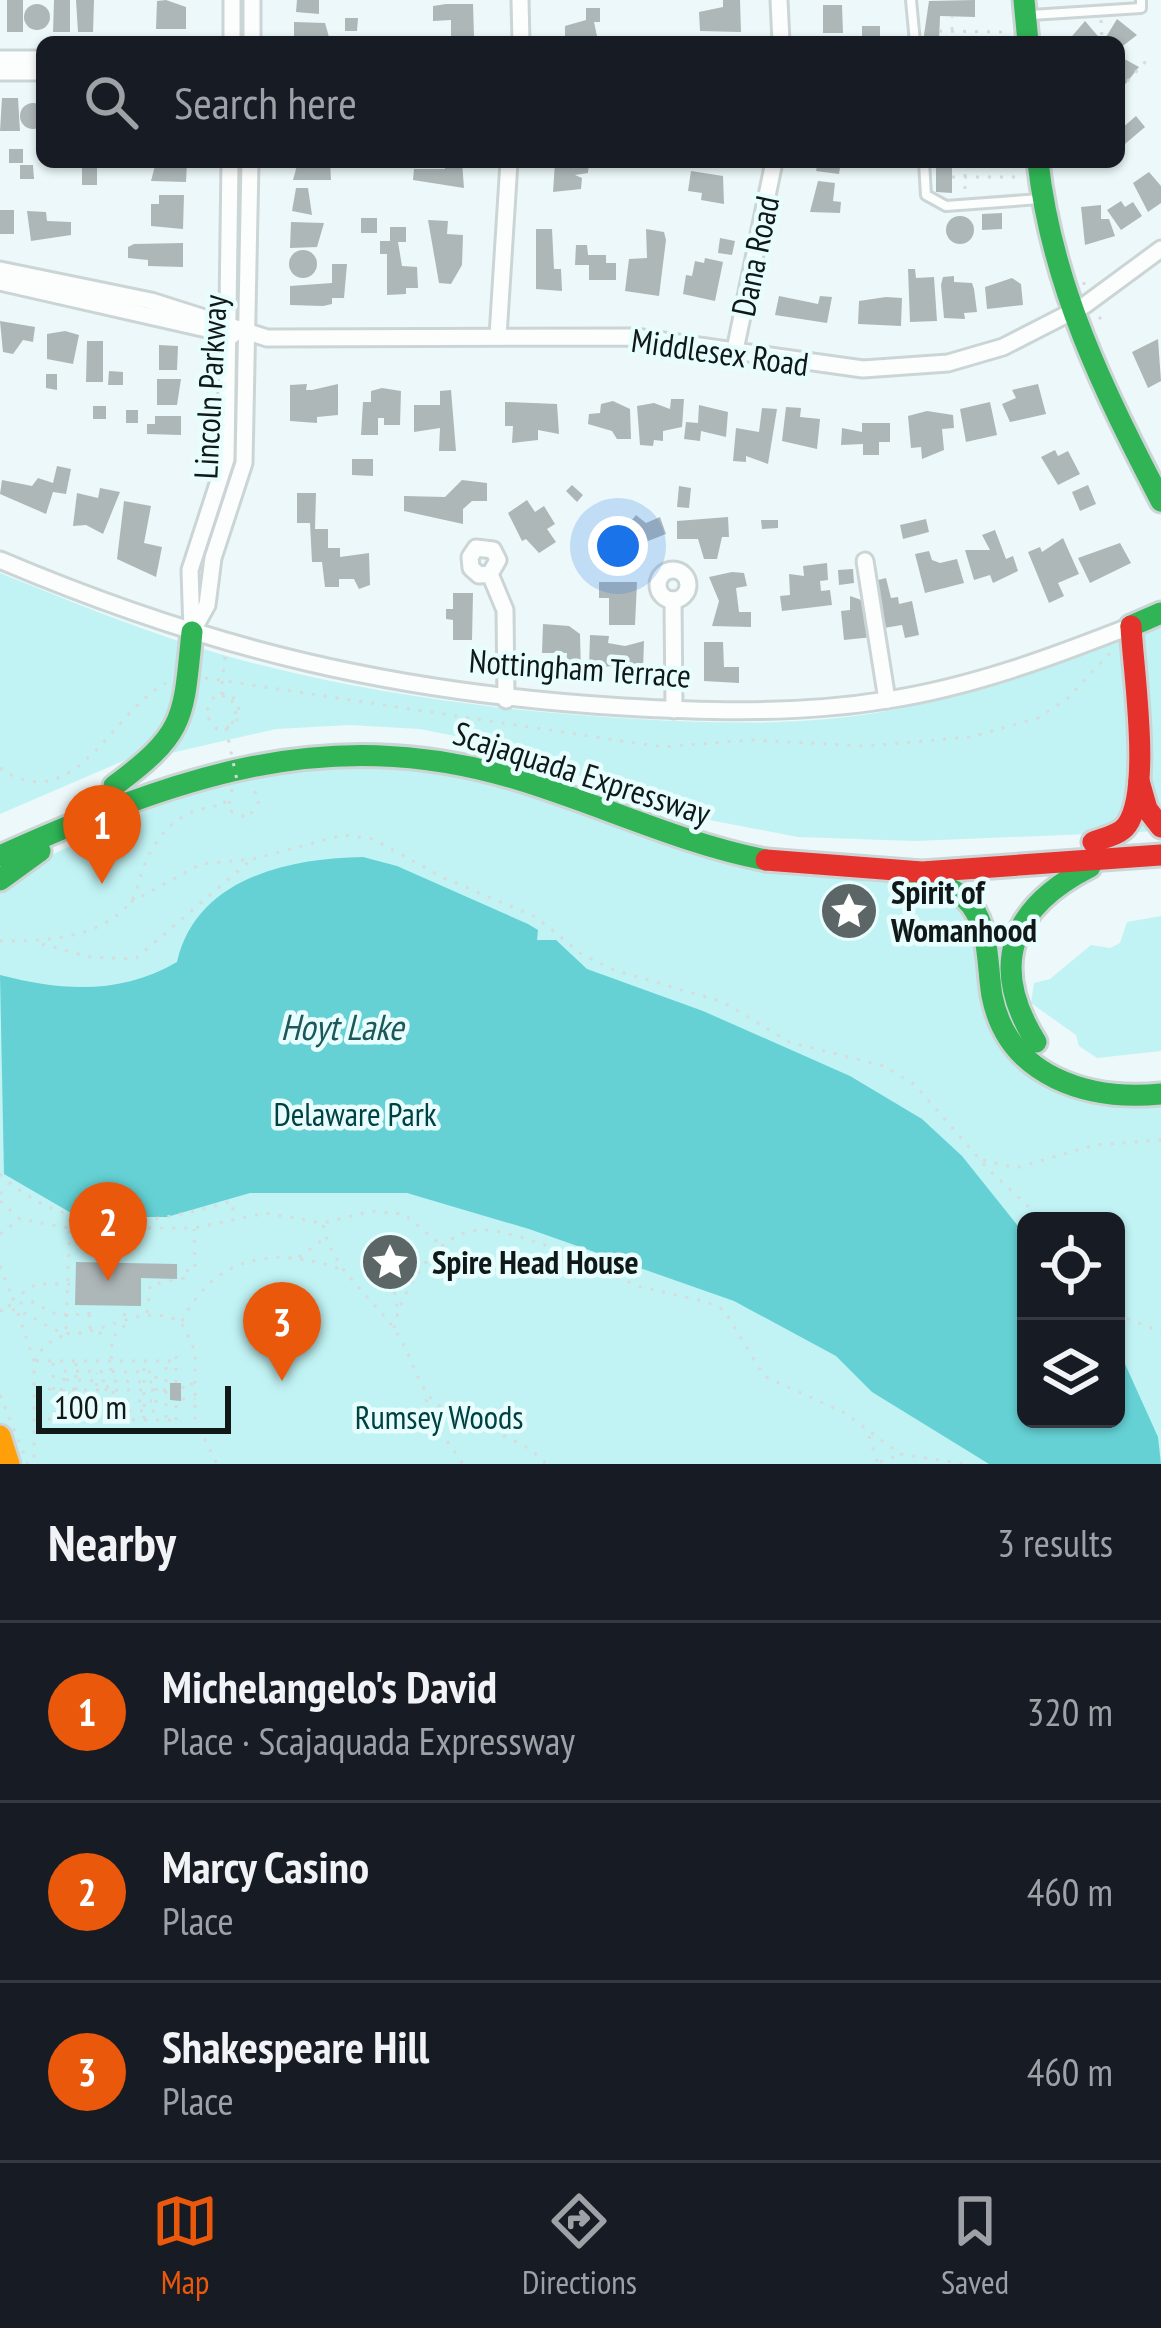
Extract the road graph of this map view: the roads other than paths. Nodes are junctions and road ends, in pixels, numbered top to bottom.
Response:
1 (232, 0) edge
2 (252, 0) edge
3 (520, 0) edge
4 (779, 0) edge
5 (911, 0) edge
6 (1141, 0) edge
7 (1025, 8) edge
8 (232, 36) edge
9 (251, 36) edge
10 (521, 36) edge
11 (781, 36) edge
12 (914, 36) edge
13 (0, 59) edge
14 (36, 59) edge
15 (0, 72) edge
16 (36, 72) edge
17 (230, 168) edge
18 (250, 168) edge
19 (509, 168) edge
20 (773, 168) edge
21 (924, 168) edge
22 (1030, 169) edge
23 (230, 198) junction
24 (250, 198) junction
25 (1041, 199) junction
26 (1161, 249) edge
27 (0, 270) edge
28 (0, 282) edge
29 (1069, 315) junction
30 (228, 329) junction
31 (248, 334) junction
32 (498, 336) junction
33 (735, 350) junction
34 (226, 459) junction
35 (244, 463) junction
36 (1161, 501) edge
37 (0, 560) edge
38 (865, 561) dead end
39 (490, 574) dead end
40 (673, 600) dead end
41 (1161, 613) edge
42 (1131, 626) junction
43 (192, 632) junction
44 (506, 700) junction
45 (887, 700) junction
46 (674, 710) junction
47 (1138, 777) junction
48 (114, 787) junction
49 (1161, 827) edge
50 (59, 829) junction
51 (0, 838) edge
52 (1161, 838) edge
53 (1093, 842) junction
54 (1161, 855) edge
55 (0, 856) edge
56 (1126, 858) junction
57 (883, 869) junction
58 (0, 880) edge
59 (1161, 1076) edge
60 (1161, 1094) edge
61 (0, 1436) edge
62 (9, 1464) edge

1 - 8 street
2 - 9 street
3 - 10 street
4 - 11 street
5 - 12 lane
6 - 7 lane
13 - 14 street
15 - 16 street
17 - 23 street, Lincoln Parkway
18 - 24 street, Lincoln Parkway
19 - 32 street
20 - 33 street, Dana Road
21 - 25 lane
22 - 25 main road
23 - 24 street
23 - 30 street, Lincoln Parkway
24 - 31 street, Lincoln Parkway
25 - 29 main road
26 - 29 street, Middlesex Road
27 - 30 street, Middlesex Road
28 - 30 street, Middlesex Road
29 - 33 street, Middlesex Road
29 - 36 main road
30 - 31 street, Middlesex Road
30 - 34 street, Lincoln Parkway
31 - 32 street, Middlesex Road
31 - 35 street, Lincoln Parkway
32 - 33 street, Middlesex Road
34 - 35 street
34 - 43 street, Lincoln Parkway
35 - 43 street, Lincoln Parkway
37 - 43 street, Nottingham Terrace
38 - 45 street
39 - 44 street
40 - 46 street
41 - 42 main road, Nottingham Terrace
42 - 45 street, Nottingham Terrace
42 - 47 main road
43 - 44 street, Nottingham Terrace
43 - 48 main road
44 - 46 street, Nottingham Terrace
45 - 46 street, Nottingham Terrace
47 - 49 main road
47 - 53 main road
48 - 51 main road, Scajaquada Expressway
48 - 53 main road, Scajaquada Expressway
50 - 55 main road, Scajaquada Expressway
50 - 57 main road, Scajaquada Expressway
50 - 58 main road
52 - 53 main road, Scajaquada Expressway
54 - 56 main road, Scajaquada Expressway
56 - 57 main road, Scajaquada Expressway
56 - 59 main road
57 - 60 main road
61 - 62 main road

